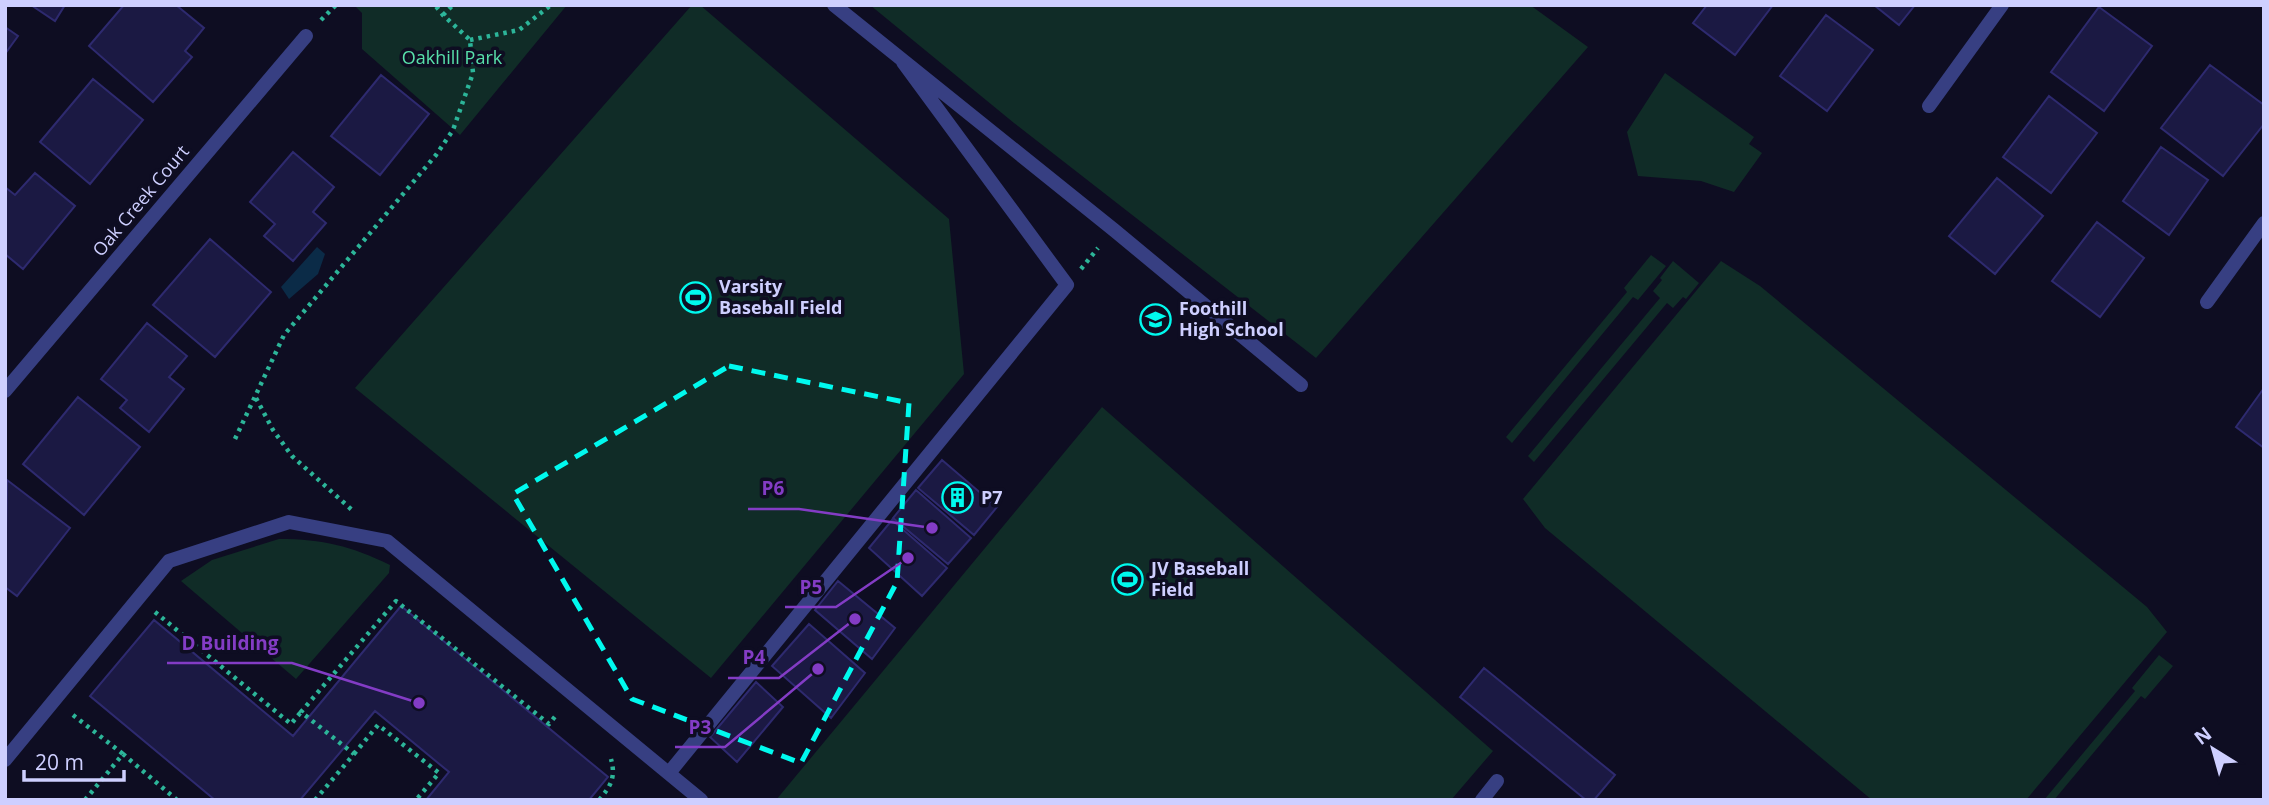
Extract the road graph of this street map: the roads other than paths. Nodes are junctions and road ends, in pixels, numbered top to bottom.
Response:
1 (834, 5) edge
2 (2002, 5) edge
3 (306, 36) dead end
4 (903, 62) junction
5 (1928, 106) dead end
6 (2264, 223) edge
7 (2207, 302) dead end
8 (1301, 385) dead end
9 (5, 391) edge
10 (5, 760) edge
11 (669, 773) junction
12 (1497, 782) dead end
13 (701, 800) edge
14 (1482, 800) edge

1 - 4 street
2 - 5 street
3 - 9 street, Oak Creek Court
4 - 8 street
4 - 11 street
6 - 7 street
10 - 11 street
11 - 13 street
12 - 14 street

